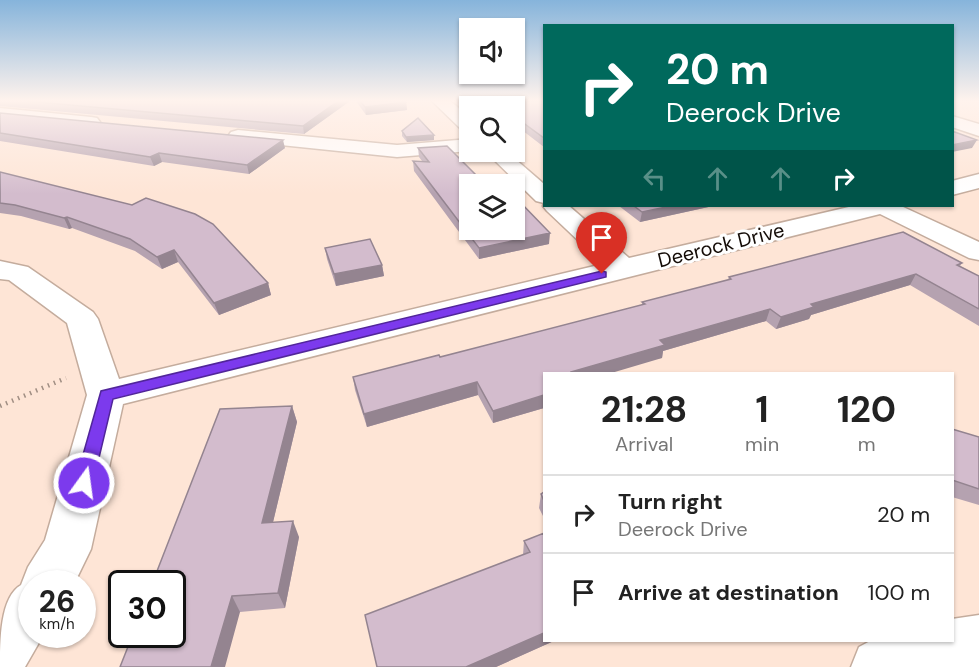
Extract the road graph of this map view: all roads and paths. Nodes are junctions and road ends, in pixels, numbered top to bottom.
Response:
1 (220, 135) edge
2 (459, 146) edge
3 (507, 162) edge
4 (979, 181) edge
5 (954, 187) edge
6 (543, 195) edge
7 (556, 207) edge
8 (878, 207) edge
9 (884, 207) edge
10 (979, 252) edge
11 (624, 269) junction
12 (0, 270) edge
13 (102, 380) junction
14 (0, 406) edge
15 (54, 570) edge
16 (18, 628) edge
17 (979, 642) edge
18 (0, 656) edge
19 (891, 661) edge

1 - 2 street
3 - 6 street
4 - 5 street
7 - 11 street
8 - 11 street, Deerock Drive
9 - 10 street
11 - 13 street, Deerock Drive
12 - 13 street
13 - 14 path
13 - 15 street
16 - 18 street
17 - 19 street

